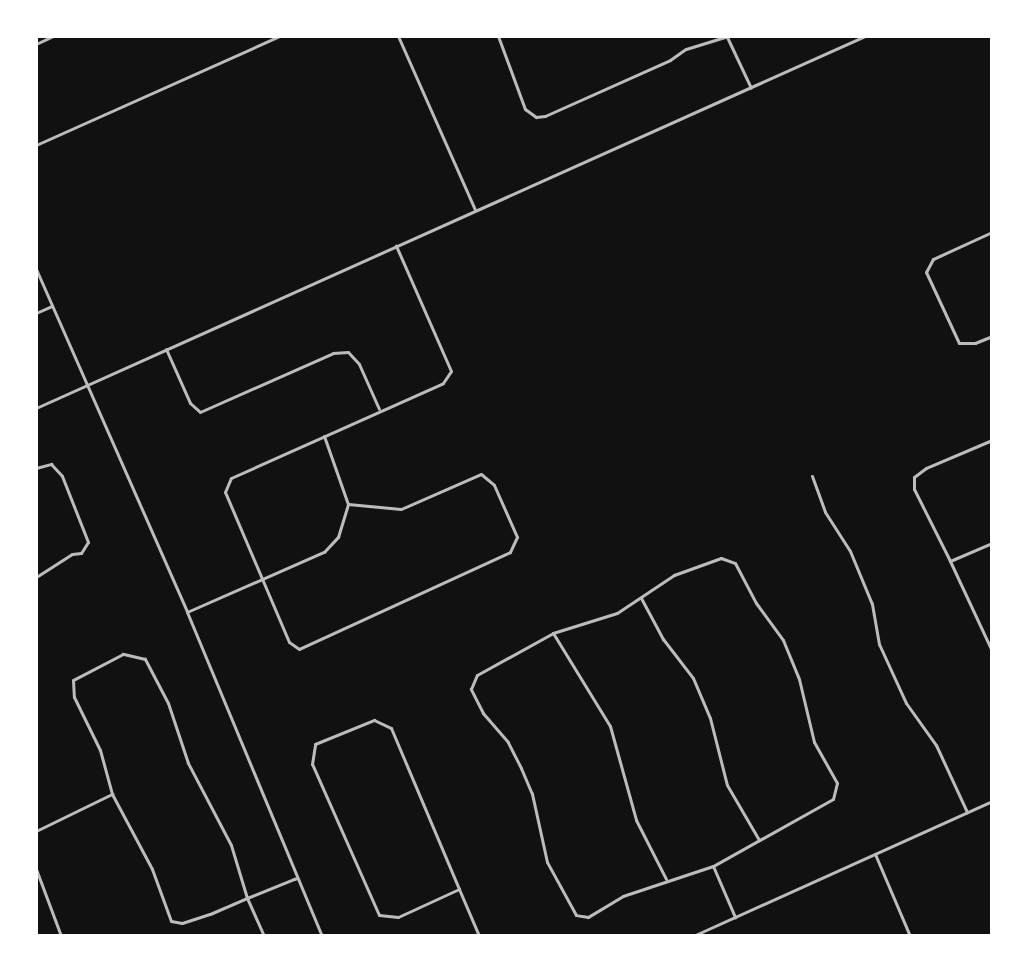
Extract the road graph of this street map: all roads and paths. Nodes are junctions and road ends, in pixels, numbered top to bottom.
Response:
1 (53, 36) edge
2 (280, 36) edge
3 (398, 36) edge
4 (498, 36) edge
5 (727, 36) edge
6 (865, 36) edge
7 (36, 44) edge
8 (751, 88) junction
9 (36, 145) edge
10 (475, 210) junction
11 (992, 232) edge
12 (396, 246) junction
13 (36, 269) edge
14 (52, 306) junction
15 (36, 313) edge
16 (992, 336) edge
17 (166, 349) junction
18 (88, 384) junction
19 (36, 408) edge
20 (380, 410) junction
21 (324, 435) junction
22 (992, 440) edge
23 (36, 468) edge
24 (812, 476) dead end
25 (348, 504) junction
26 (992, 543) edge
27 (950, 561) junction
28 (36, 577) edge
29 (262, 579) junction
30 (641, 598) junction
31 (187, 612) junction
32 (553, 633) junction
33 (992, 651) edge
34 (112, 794) junction
35 (992, 801) edge
36 (967, 812) junction
37 (36, 831) edge
38 (759, 840) junction
39 (875, 854) junction
40 (713, 866) junction
41 (36, 869) edge
42 (297, 878) junction
43 (666, 879) junction
44 (459, 889) junction
45 (247, 898) junction
46 (735, 917) junction
47 (61, 936) edge
48 (264, 936) edge
49 (322, 936) edge
50 (479, 936) edge
51 (693, 936) edge
52 (910, 936) edge

1 - 7 street
2 - 9 street
3 - 10 street
4 - 5 street
5 - 8 street
6 - 8 street
8 - 10 street
10 - 12 street
11 - 16 street
12 - 17 street
12 - 20 street
13 - 14 street
14 - 15 street
14 - 18 street
17 - 18 street
17 - 20 street
18 - 19 street
18 - 31 street
20 - 21 street
21 - 25 street
21 - 29 street
22 - 27 street
23 - 28 street
24 - 36 street
25 - 29 street
25 - 29 street
26 - 27 street
27 - 33 street
29 - 31 street
30 - 32 street
30 - 38 street
30 - 38 street
31 - 42 street
32 - 43 street
32 - 43 street
34 - 37 street
34 - 45 street
34 - 45 street
35 - 36 street
36 - 39 street
38 - 40 street
39 - 46 street
39 - 52 street
40 - 43 street
40 - 46 street
41 - 47 street
42 - 45 street
42 - 49 street
44 - 44 street
44 - 50 street
45 - 48 street
46 - 51 street

